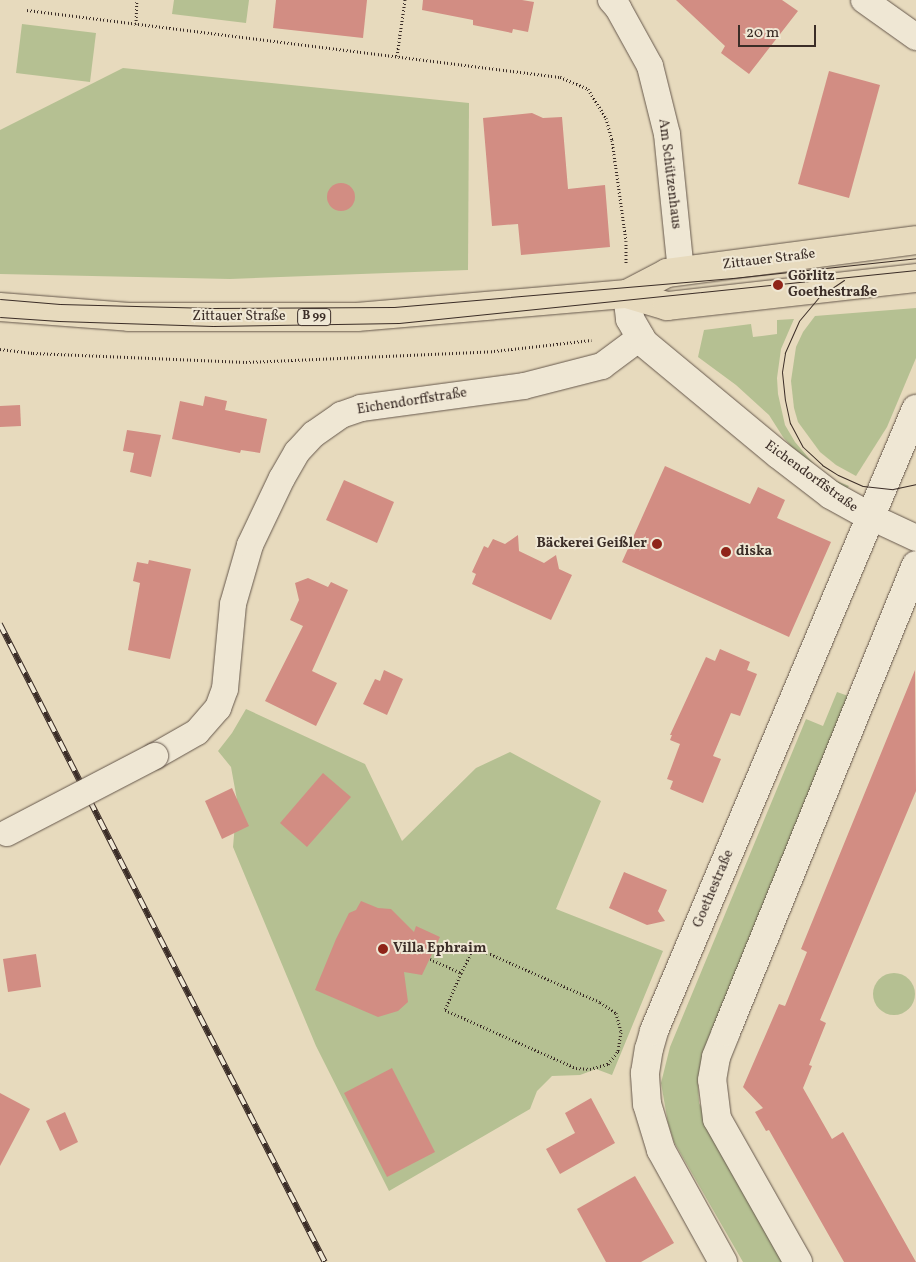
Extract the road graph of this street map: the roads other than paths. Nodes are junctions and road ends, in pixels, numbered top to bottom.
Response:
1 (611, 0) edge
2 (864, 0) edge
3 (916, 37) edge
4 (916, 240) edge
5 (681, 271) junction
6 (916, 278) edge
7 (627, 294) junction
8 (0, 307) edge
9 (630, 345) junction
10 (916, 409) edge
11 (869, 516) junction
12 (916, 538) edge
13 (916, 565) edge
14 (3, 835) edge
15 (723, 1262) edge
16 (798, 1262) edge

1 - 5 street, Am Schützenhaus
2 - 3 street
4 - 5 main road, Zittauer Straße / B 99
5 - 7 main road, Zittauer Straße / B 99
6 - 7 main road, Zittauer Straße / B 99
7 - 8 main road, Zittauer Straße / B 99
7 - 9 street, Eichendorffstraße
9 - 11 street, Eichendorffstraße
9 - 14 street, Eichendorffstraße, bridge
10 - 11 street, Goethestraße
11 - 12 street
11 - 15 street, Goethestraße
13 - 16 street

